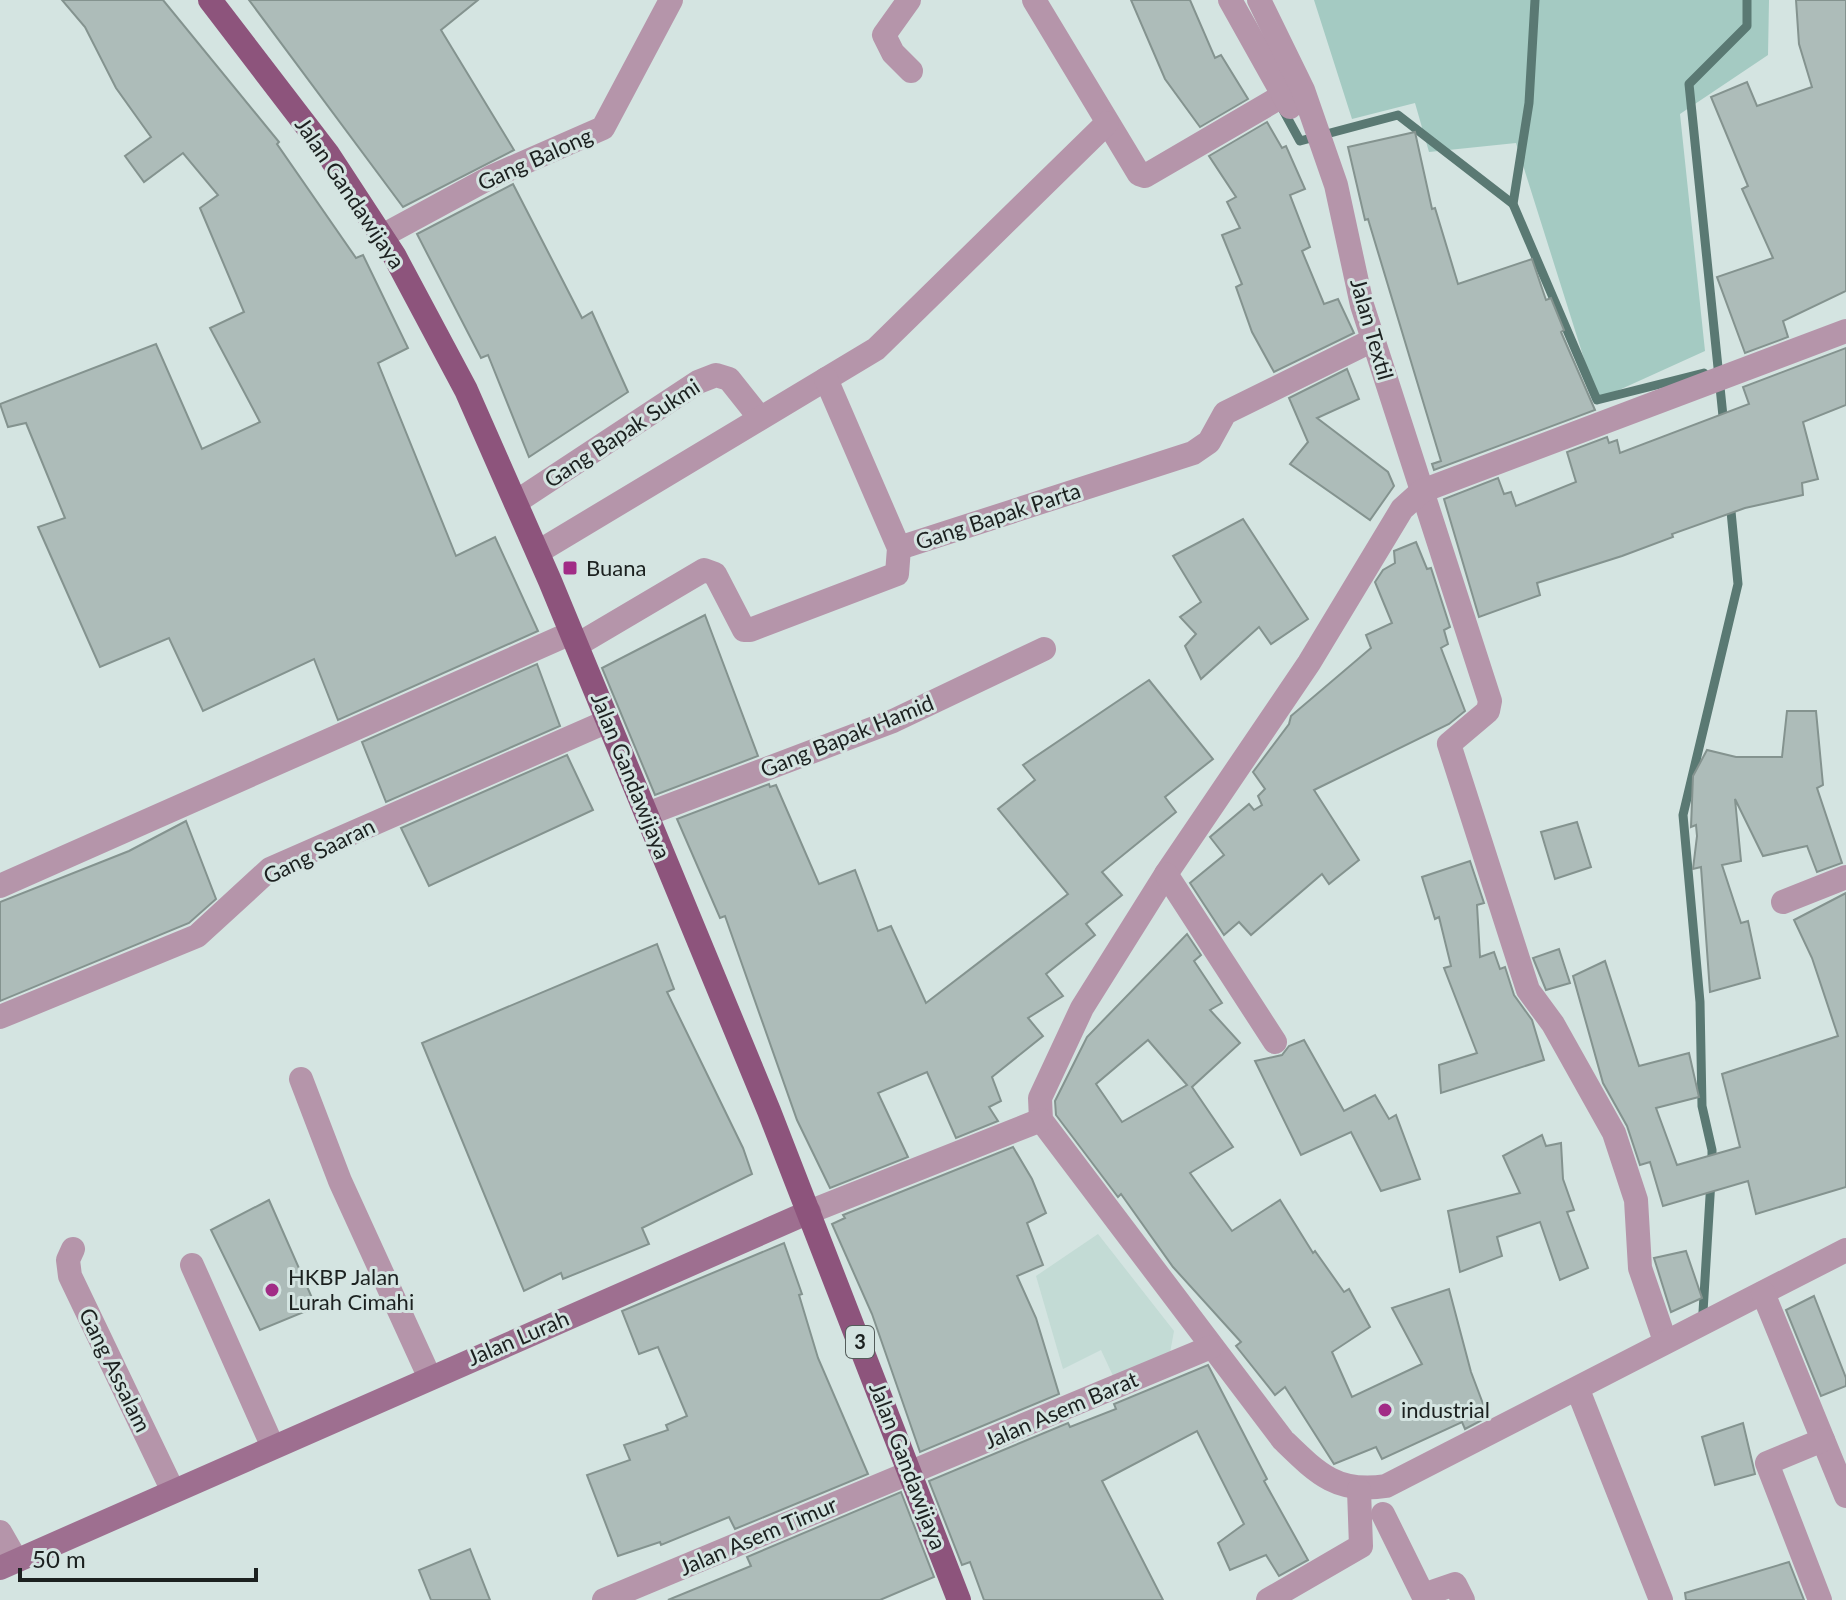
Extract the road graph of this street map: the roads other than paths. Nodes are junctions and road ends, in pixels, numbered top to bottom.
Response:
1 (210, 0) edge
2 (671, 0) edge
3 (909, 0) edge
4 (1034, 0) edge
5 (1230, 0) edge
6 (1259, 0) edge
7 (911, 71) dead end
8 (1284, 95) junction
9 (1107, 123) junction
10 (1327, 166) junction
11 (382, 236) junction
12 (1846, 331) edge
13 (1373, 340) junction
14 (826, 379) junction
15 (760, 418) junction
16 (1422, 491) junction
17 (516, 502) junction
18 (899, 548) junction
19 (538, 552) junction
20 (574, 639) junction
21 (1044, 649) dead end
22 (608, 721) junction
23 (647, 814) junction
24 (1166, 874) junction
25 (1846, 877) edge
26 (0, 886) edge
27 (1783, 902) dead end
28 (0, 1017) edge
29 (1275, 1042) dead end
30 (301, 1079) dead end
31 (1041, 1120) junction
32 (809, 1212) junction
33 (73, 1249) dead end
34 (1846, 1250) edge
35 (192, 1265) dead end
36 (1763, 1293) junction
37 (1665, 1341) junction
38 (1211, 1347) junction
39 (429, 1376) junction
40 (1578, 1390) junction
41 (1823, 1440) junction
42 (272, 1445) junction
43 (911, 1473) junction
44 (172, 1489) junction
45 (1359, 1490) junction
46 (1846, 1496) edge
47 (1383, 1514) dead end
48 (0, 1532) edge
49 (8, 1564) edge
50 (604, 1600) edge
51 (959, 1600) edge
52 (1268, 1600) edge
53 (1463, 1600) edge
54 (1661, 1600) edge
55 (1820, 1600) edge

1 - 11 main road, Jalan Gandawijaya / 3
2 - 11 street, Gang Balong
3 - 7 street
4 - 9 street
5 - 8 street
6 - 10 street
8 - 9 street
8 - 10 street
9 - 14 street
10 - 13 street, Jalan Textil
11 - 17 main road, Jalan Gandawijaya / 3
12 - 16 street
13 - 16 street, Jalan Textil
13 - 18 street, Gang Bapak Parta
14 - 15 street
14 - 18 street
15 - 17 street, Gang Bapak Sukmi
15 - 19 street
16 - 24 street
16 - 37 street, Jalan Textil
17 - 19 main road, Jalan Gandawijaya / 3
18 - 20 street, Gang Bapak Parta
19 - 20 main road, Jalan Gandawijaya / 3
20 - 22 main road, Jalan Gandawijaya / 3
20 - 26 street
21 - 23 street, Gang Bapak Hamid
22 - 23 main road, Jalan Gandawijaya / 3
22 - 28 street, Gang Saaran
23 - 32 main road, Jalan Gandawijaya / 3
24 - 29 street
24 - 31 street
25 - 27 street
30 - 39 street
31 - 32 street, Jalan Lurah
31 - 38 street
32 - 39 main road, Jalan Lurah
32 - 43 main road, Jalan Gandawijaya / 3
33 - 44 street, Gang Assalam
34 - 36 street
35 - 42 street
36 - 37 street
36 - 41 street
37 - 40 street
38 - 43 street, Jalan Asem Barat
38 - 45 street
39 - 42 main road, Jalan Lurah
40 - 45 street
40 - 54 street
41 - 46 street
41 - 55 street
42 - 44 main road, Jalan Lurah
43 - 50 street, Jalan Asem Timur
43 - 51 main road, Jalan Gandawijaya / 3
44 - 49 main road, Jalan Lurah
45 - 52 street
47 - 53 street
48 - 49 street

